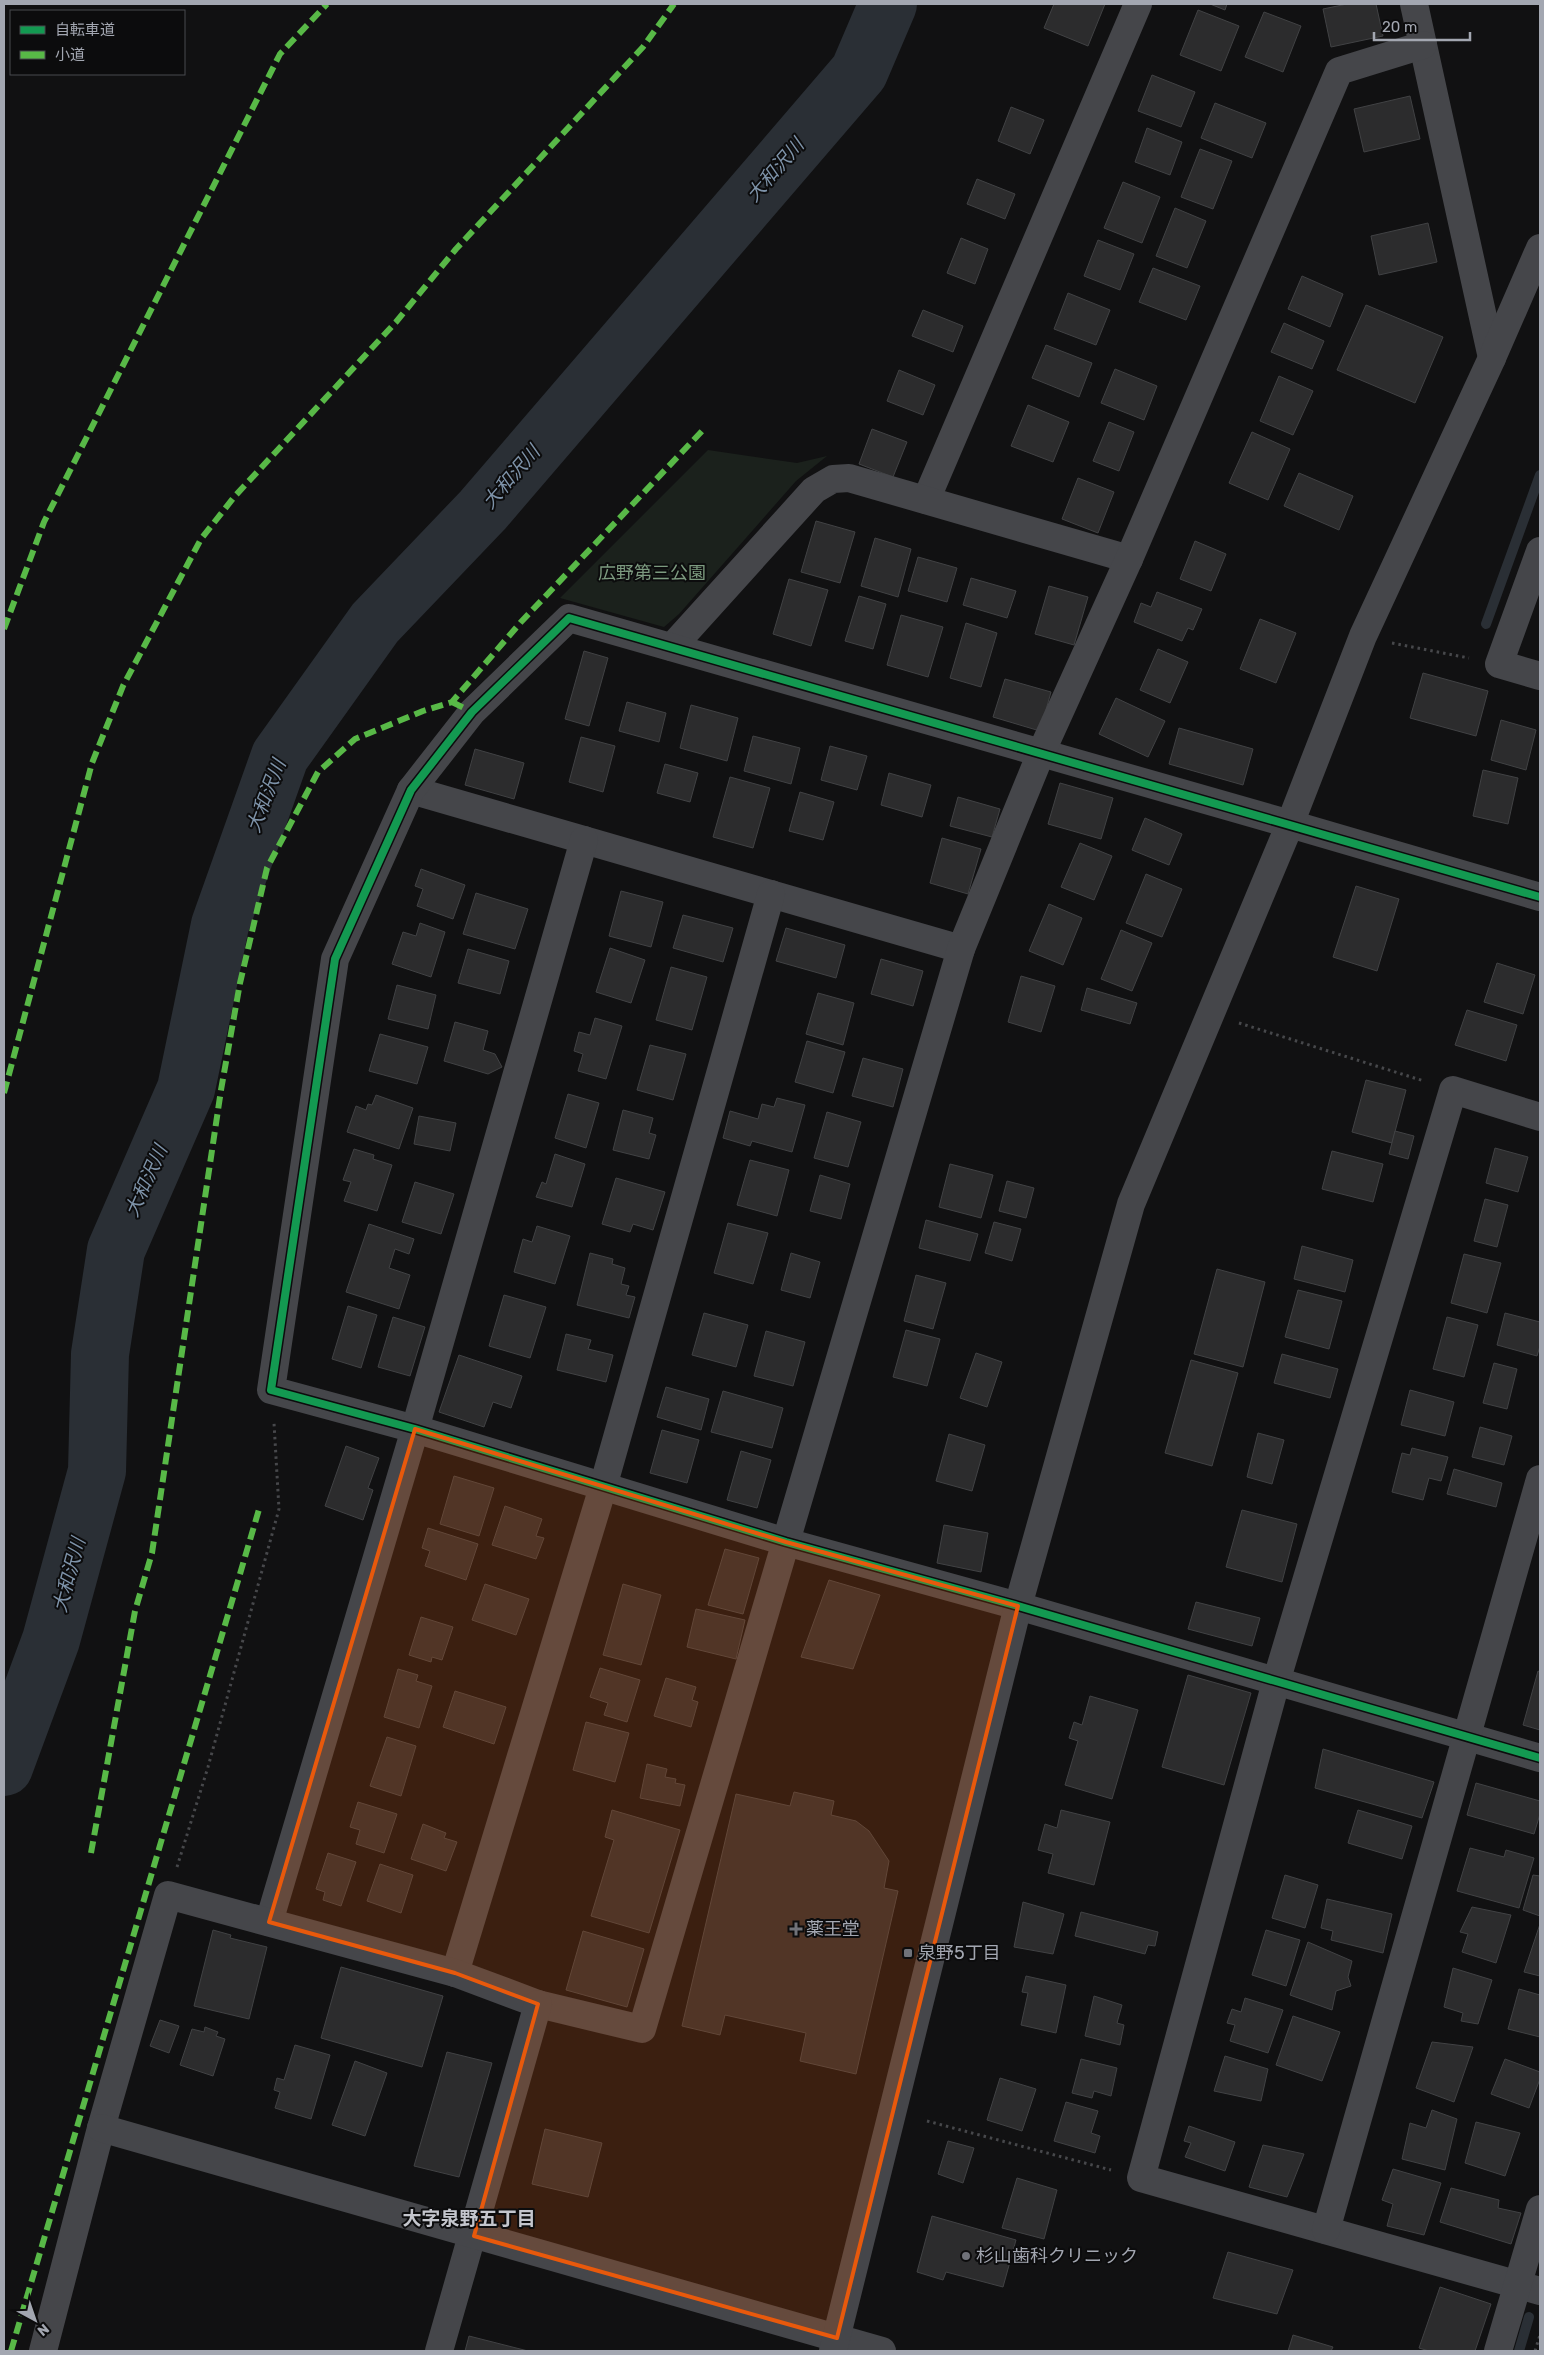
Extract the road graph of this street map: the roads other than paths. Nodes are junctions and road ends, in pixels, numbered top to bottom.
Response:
1 (1138, 4) edge
2 (1414, 4) edge
3 (1423, 45) junction
4 (1540, 248) edge
5 (1492, 358) junction
6 (926, 500) junction
7 (1540, 551) edge
8 (1129, 559) junction
9 (672, 647) junction
10 (1540, 676) edge
11 (1041, 753) junction
12 (411, 790) junction
13 (1290, 824) junction
14 (584, 840) junction
15 (771, 894) junction
16 (1540, 897) edge
17 (961, 949) junction
18 (1540, 1117) edge
19 (415, 1429) junction
20 (1540, 1479) edge
21 (603, 1487) junction
22 (786, 1542) junction
23 (1018, 1606) junction
24 (1276, 1682) junction
25 (1466, 1736) junction
26 (1540, 1758) edge
27 (269, 1922) junction
28 (455, 1973) junction
29 (538, 2004) junction
30 (100, 2128) junction
31 (1540, 2209) edge
32 (1326, 2230) junction
33 (474, 2236) junction
34 (1530, 2288) edge
35 (835, 2345) edge
36 (42, 2351) edge
37 (440, 2351) edge
38 (882, 2351) edge
39 (1498, 2351) edge

1 - 6 street
2 - 3 street
3 - 5 street
3 - 8 street
4 - 5 street
5 - 13 street
6 - 8 street
6 - 9 street
7 - 10 street
8 - 11 street
9 - 11 street
9 - 12 street
11 - 13 street
11 - 17 street
12 - 14 street
12 - 19 street
13 - 16 street
13 - 23 street
14 - 15 street
14 - 19 street
15 - 17 street
15 - 21 street
17 - 22 street
18 - 24 street
19 - 21 street
19 - 27 street
20 - 25 street
21 - 22 street
21 - 28 street
22 - 23 street
22 - 29 street
23 - 24 street
23 - 35 street
24 - 25 street
24 - 32 street
25 - 26 street
25 - 32 street
27 - 28 street
27 - 30 street
28 - 29 street
29 - 33 street
30 - 33 street
30 - 36 street
31 - 34 street
32 - 34 street
33 - 35 street
33 - 37 street
34 - 39 street
35 - 38 street

